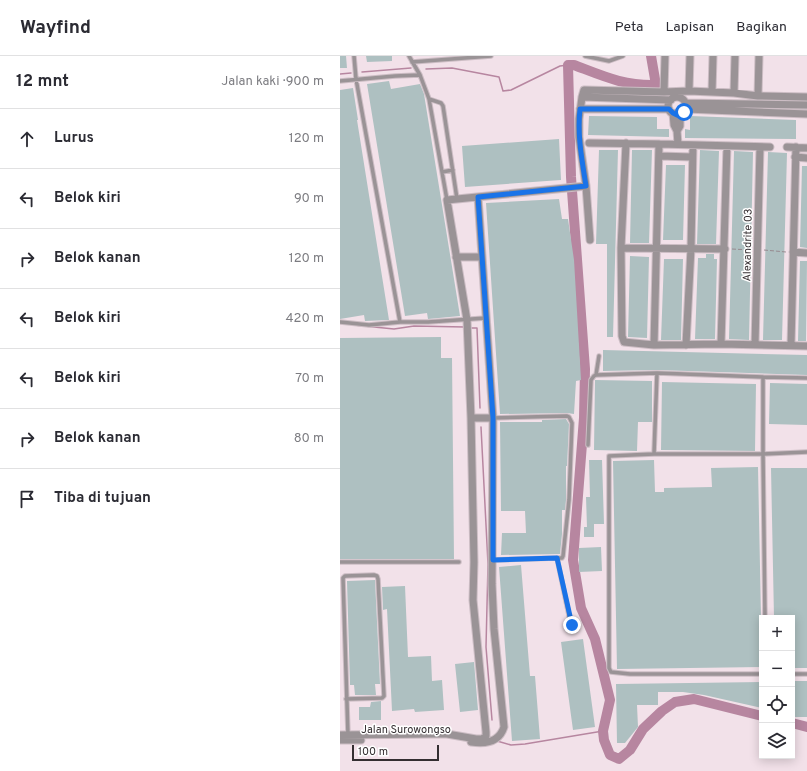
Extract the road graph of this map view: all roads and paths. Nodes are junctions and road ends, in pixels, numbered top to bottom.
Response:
1 (354, 56) edge
2 (409, 56) edge
3 (491, 56) edge
4 (585, 56) edge
5 (623, 56) edge
6 (665, 56) edge
7 (690, 56) edge
8 (713, 56) edge
9 (735, 56) edge
10 (759, 56) edge
11 (412, 62) junction
12 (420, 75) junction
13 (356, 79) junction
14 (340, 81) edge
15 (689, 91) junction
16 (664, 92) junction
17 (712, 92) junction
18 (734, 93) junction
19 (758, 96) junction
20 (582, 97) junction
21 (807, 97) edge
22 (429, 99) junction
23 (671, 100) junction
24 (807, 105) edge
25 (580, 109) junction
26 (679, 110) junction
27 (807, 114) edge
28 (589, 143) dead end
29 (626, 143) junction
30 (660, 144) junction
31 (678, 144) junction
32 (692, 145) junction
33 (727, 146) junction
34 (760, 146) junction
35 (770, 147) dead end
36 (787, 147) dead end
37 (796, 147) junction
38 (807, 148) edge
39 (659, 156) junction
40 (692, 157) junction
41 (795, 157) junction
42 (807, 158) edge
43 (454, 170) junction
44 (442, 172) junction
45 (582, 186) junction
46 (478, 197) junction
47 (457, 199) junction
48 (447, 200) junction
49 (590, 240) dead end
50 (622, 248) junction
51 (691, 248) junction
52 (657, 249) junction
53 (725, 249) junction
54 (793, 252) junction
55 (807, 253) edge
56 (456, 257) junction
57 (482, 257) junction
58 (486, 318) junction
59 (340, 322) edge
60 (400, 322) junction
61 (467, 322) junction
62 (721, 344) junction
63 (654, 345) junction
64 (686, 345) junction
65 (755, 345) junction
66 (791, 345) junction
67 (807, 346) edge
68 (599, 356) dead end
69 (657, 373) junction
70 (596, 375) junction
71 (763, 377) junction
72 (807, 378) edge
73 (473, 418) junction
74 (490, 418) junction
75 (588, 445) dead end
76 (807, 452) edge
77 (654, 454) junction
78 (763, 454) junction
79 (557, 558) junction
80 (493, 560) junction
81 (340, 562) edge
82 (458, 562) dead end
83 (765, 615) edge
84 (572, 625) dead end
85 (759, 674) edge
86 (795, 674) edge
87 (807, 674) edge
88 (346, 699) junction
89 (340, 735) edge
90 (348, 738) junction
91 (340, 740) edge

1 - 13 lane
2 - 11 lane
3 - 11 lane
4 - 5 lane
6 - 16 street
7 - 15 street
8 - 17 street
9 - 18 street
10 - 19 street
11 - 12 lane
12 - 13 lane
12 - 22 lane
13 - 14 lane
13 - 60 lane
15 - 16 street
15 - 17 street
16 - 20 street
17 - 18 street
18 - 19 street
19 - 21 street
20 - 23 street
20 - 25 street
22 - 43 lane
22 - 44 lane
23 - 26 street
23 - 26 street
24 - 26 street
25 - 26 street
25 - 45 street
26 - 27 street
26 - 31 street
28 - 29 street
29 - 30 street
29 - 50 street
30 - 31 street
30 - 39 street
31 - 32 street
32 - 33 street
32 - 40 street
33 - 34 street
33 - 53 street
34 - 35 street
34 - 65 street, Alexandrite 03
36 - 37 street
37 - 38 street
37 - 41 street
39 - 40 street
39 - 52 street
40 - 51 street
41 - 42 street
41 - 54 street
43 - 44 lane
43 - 47 lane
44 - 48 lane
45 - 46 street
45 - 49 street
46 - 47 street
46 - 57 street
47 - 48 street
48 - 56 street
50 - 52 street
50 - 63 street
51 - 52 street
51 - 53 street
51 - 64 street
52 - 63 street
53 - 62 street
54 - 55 street
54 - 66 street
56 - 57 street
56 - 61 street
57 - 58 street
58 - 61 lane
58 - 74 street
59 - 60 lane
60 - 61 lane
61 - 73 street
62 - 64 street
62 - 65 street
63 - 64 street
65 - 66 street
66 - 67 street
68 - 70 lane
69 - 70 lane
69 - 71 lane
69 - 77 lane
70 - 75 lane
71 - 72 lane
71 - 78 lane
73 - 74 street
73 - 90 street, Jalan Surowongso
74 - 79 lane
74 - 80 street
76 - 78 lane
77 - 78 lane
77 - 85 lane
78 - 83 lane
79 - 80 lane
79 - 84 lane
80 - 90 street, Jalan Surowongso
81 - 82 lane
86 - 87 lane
88 - 88 lane
88 - 90 lane
89 - 90 street, Jalan Surowongso
90 - 91 street, Jalan Surowongso

